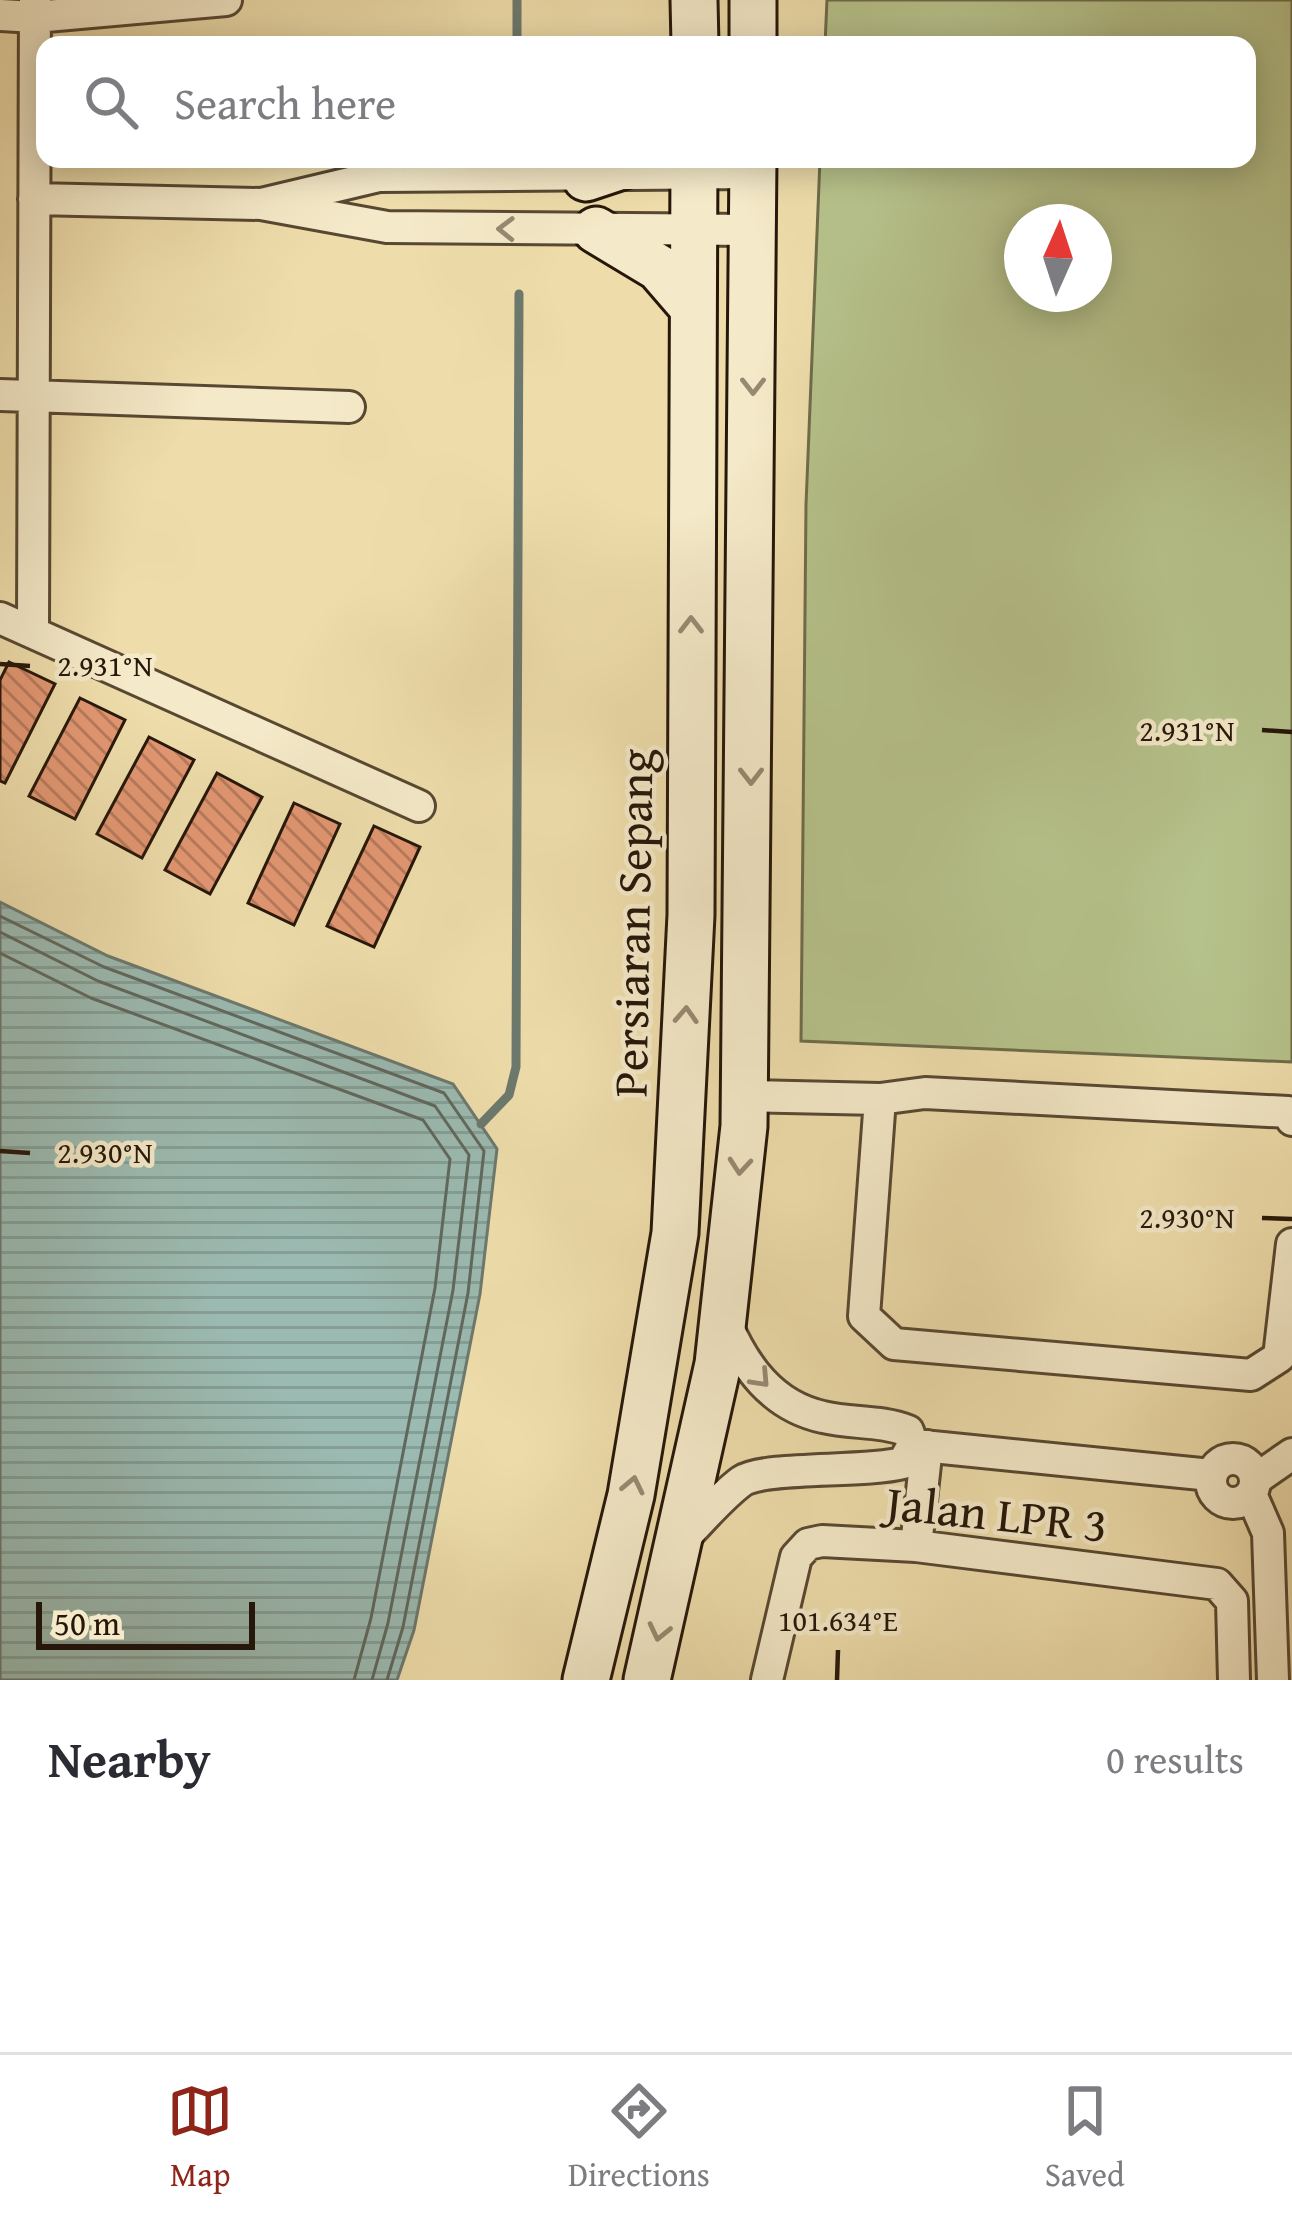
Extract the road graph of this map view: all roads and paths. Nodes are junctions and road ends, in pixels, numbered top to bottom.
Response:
1 (226, 0) edge
2 (694, 0) edge
3 (753, 0) edge
4 (35, 9) edge
5 (0, 15) edge
6 (695, 36) edge
7 (753, 36) edge
8 (616, 168) edge
9 (676, 168) edge
10 (694, 168) edge
11 (753, 168) edge
12 (586, 178) junction
13 (34, 199) junction
14 (261, 204) junction
15 (596, 230) junction
16 (753, 230) junction
17 (692, 232) junction
18 (690, 304) junction
19 (0, 394) edge
20 (34, 397) junction
21 (349, 407) dead end
22 (0, 618) edge
23 (33, 629) junction
24 (419, 806) dead end
25 (745, 1096) junction
26 (880, 1099) junction
27 (1292, 1120) edge
28 (1292, 1244) edge
29 (723, 1317) junction
30 (920, 1446) junction
31 (1292, 1454) edge
32 (1254, 1487) junction
33 (680, 1542) junction
34 (916, 1546) junction
35 (586, 1680) edge
36 (647, 1680) edge
37 (767, 1680) edge
38 (1234, 1680) edge
39 (1273, 1680) edge

1 - 4 street
2 - 6 street
3 - 7 street
4 - 5 street
4 - 13 street
8 - 12 street
9 - 12 street
10 - 17 street, Persiaran Sepang
11 - 16 street
12 - 14 street
13 - 14 street
13 - 20 street
15 -> 14 street
15 - 17 street
15 - 18 street
16 - 17 street
16 -> 25 street
17 - 18 street, Persiaran Sepang
35 -> 18 street, Persiaran Sepang
19 - 20 street
20 - 21 street
20 - 23 street
22 - 23 street
23 - 24 street
25 - 26 street
25 -> 29 street
26 - 27 street
26 - 28 street
29 -> 30 street
29 - 33 street
30 - 32 street
30 - 33 street
30 - 34 street
31 - 32 street
32 - 39 street
33 -> 36 street
34 - 37 street, Jalan LPR 3
34 - 38 street, Jalan LPR 3

